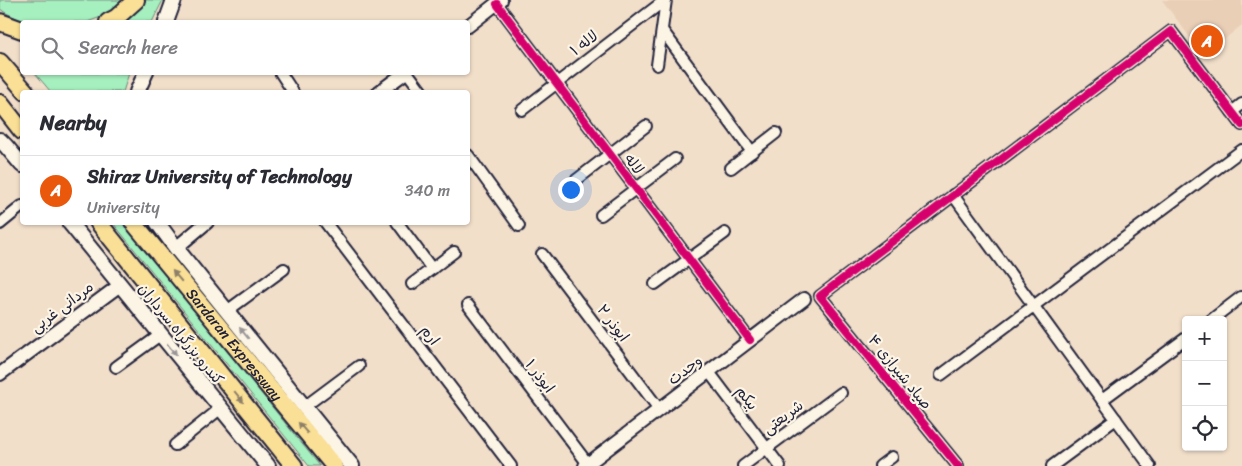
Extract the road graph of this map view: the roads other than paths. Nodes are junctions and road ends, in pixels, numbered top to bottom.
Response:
1 (136, 0) edge
2 (174, 0) edge
3 (665, 0) edge
4 (499, 2) edge
5 (112, 20) edge
6 (167, 20) edge
7 (0, 22) edge
8 (470, 24) edge
9 (20, 29) edge
10 (662, 30) junction
11 (0, 62) edge
12 (657, 65) dead end
13 (145, 75) edge
14 (282, 75) edge
15 (403, 75) edge
16 (409, 75) edge
17 (557, 84) junction
18 (24, 90) edge
19 (138, 90) edge
20 (292, 90) edge
21 (381, 90) edge
22 (420, 90) edge
23 (0, 103) edge
24 (1242, 104) edge
25 (522, 110) dead end
26 (1232, 112) junction
27 (1242, 125) edge
28 (646, 126) dead end
29 (20, 128) edge
30 (776, 133) dead end
31 (3, 143) edge
32 (1242, 150) edge
33 (752, 152) junction
34 (610, 154) junction
35 (470, 158) edge
36 (674, 160) dead end
37 (20, 164) edge
38 (731, 168) dead end
39 (575, 181) dead end
40 (636, 189) junction
41 (953, 195) junction
42 (20, 208) edge
43 (601, 215) dead end
44 (0, 224) edge
45 (71, 225) edge
46 (100, 225) edge
47 (135, 225) edge
48 (159, 225) edge
49 (203, 225) edge
50 (327, 225) edge
51 (399, 225) edge
52 (519, 226) dead end
53 (725, 233) dead end
54 (176, 248) junction
55 (454, 252) dead end
56 (542, 254) dead end
57 (689, 259) junction
58 (284, 269) dead end
59 (432, 269) junction
60 (412, 284) dead end
61 (655, 284) dead end
62 (120, 285) junction
63 (1242, 297) edge
64 (804, 299) dead end
65 (468, 306) dead end
66 (1033, 306) junction
67 (227, 311) junction
68 (1216, 316) edge
69 (160, 335) junction
70 (750, 340) junction
71 (1182, 341) edge
72 (359, 366) dead end
73 (116, 367) dead end
74 (1, 370) edge
75 (709, 372) junction
76 (941, 375) dead end
77 (841, 393) dead end
78 (1102, 400) junction
79 (304, 407) junction
80 (221, 408) junction
81 (659, 409) junction
82 (1116, 419) junction
83 (175, 445) dead end
84 (767, 448) junction
85 (892, 457) dead end
86 (587, 465) edge
87 (268, 466) edge
88 (294, 466) edge
89 (334, 466) edge
90 (352, 466) edge
91 (511, 466) edge
92 (743, 466) edge
93 (780, 466) edge
94 (880, 466) edge
95 (958, 466) edge
96 (1052, 466) edge
97 (1150, 466) edge

1 - 5 highway
2 - 6 main road
3 - 10 street
3 - 17 street, لاله ۱
4 - 8 street
4 - 17 street, لاله
7 - 9 highway
10 - 12 street
10 - 33 street
11 - 18 highway
13 - 19 main road
14 - 20 street
15 - 21 street
16 - 22 street
17 - 25 street, لاله ۱
17 - 34 street, لاله
23 - 29 highway
24 - 26 street
26 - 27 street
26 - 41 street
28 - 34 street
30 - 33 street
31 - 37 main road
32 - 66 street
33 - 38 street
34 - 39 street
34 - 40 street, لاله
35 - 52 street
36 - 40 street
40 - 43 street
40 - 57 street, لاله
41 - 66 street
41 - 95 street, صیاد شیرازی ۴
42 - 44 street
45 - 62 main road, کندرو بزرگراه سرداران
46 -> 88 highway, Sardaran Expressway
89 -> 47 highway, Sardaran Expressway
48 - 54 main road
49 - 54 street
50 - 91 street, ارم
51 - 59 street
53 - 57 street
54 - 67 main road
55 - 59 street
56 - 81 street, ابوذر ۲
57 - 61 street
57 - 70 street, لاله
58 - 67 street
59 - 60 street
62 - 69 main road, کندرو بزرگراه سرداران
62 - 74 street, مردانی غربی
63 - 68 street
64 - 70 street, وحدت
65 - 86 street, ابوذر ۱
66 - 76 street
66 - 78 street
79 -> 67 main road
69 - 73 street
69 -> 80 main road, کندرو بزرگراه سرداران
70 - 75 street, وحدت
71 - 78 street
72 - 79 street
75 - 81 street, وحدت
75 - 84 street, بیکم
77 - 84 street, شریعتی
78 - 82 street
79 - 90 main road
80 - 83 street
80 - 87 main road, کندرو بزرگراه سرداران
81 - 86 street, وحدت
82 - 96 street
82 - 97 street
84 - 92 street, شریعتی
84 - 93 street, بیکم
85 - 94 street

